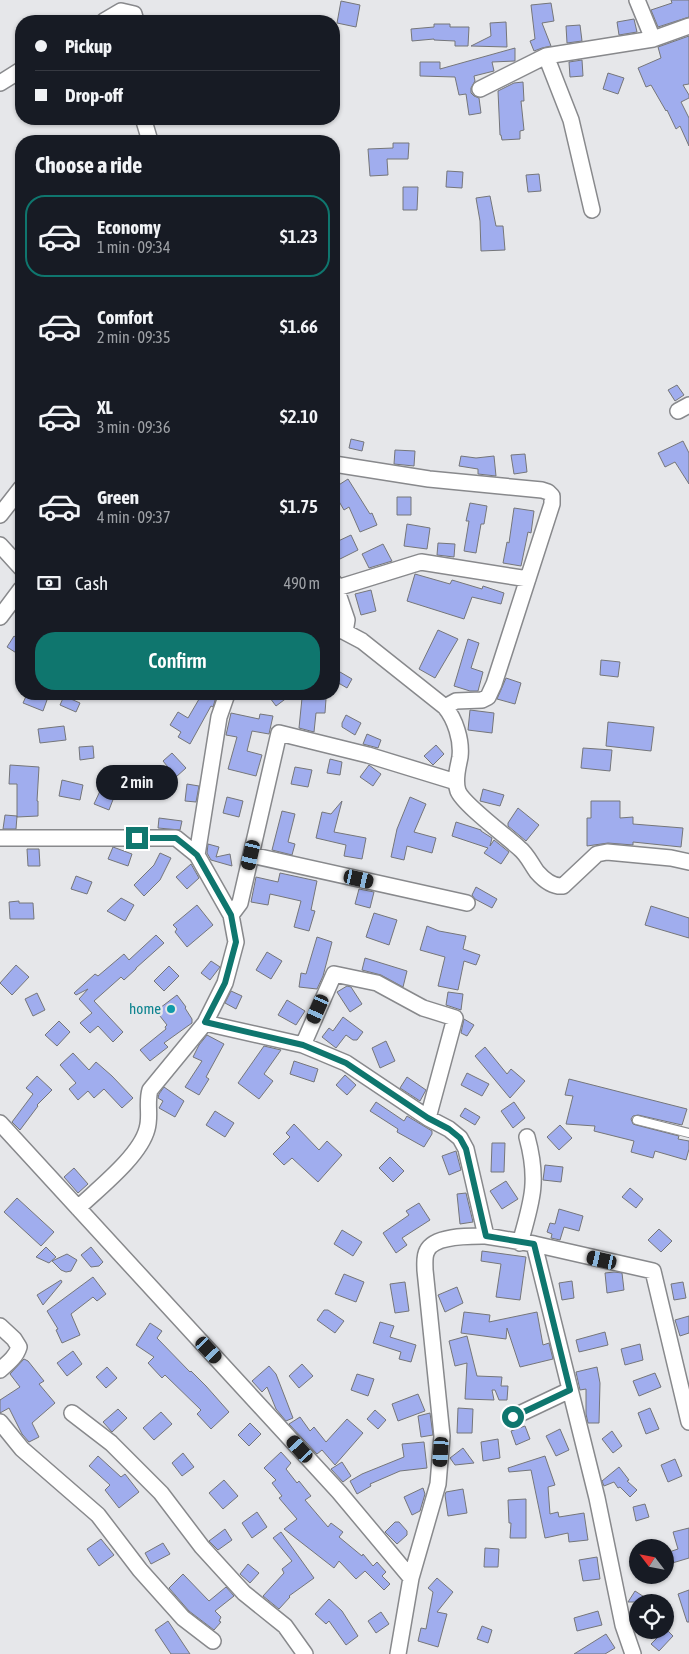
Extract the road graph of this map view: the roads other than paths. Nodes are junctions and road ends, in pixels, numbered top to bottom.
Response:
1 (637, 0) edge
2 (114, 15) edge
3 (134, 15) edge
4 (689, 26) edge
5 (653, 39) junction
6 (546, 56) junction
7 (15, 74) edge
8 (0, 83) edge
9 (480, 88) dead end
10 (592, 210) dead end
11 (340, 465) edge
12 (15, 496) edge
13 (0, 515) edge
14 (0, 545) edge
15 (15, 561) edge
16 (528, 579) junction
17 (340, 584) edge
18 (15, 597) edge
19 (340, 600) edge
20 (0, 617) edge
21 (340, 629) edge
22 (340, 630) edge
23 (225, 700) edge
24 (445, 707) junction
25 (456, 782) junction
26 (0, 838) edge
27 (197, 855) junction
28 (251, 855) junction
29 (689, 862) edge
30 (467, 903) dead end
31 (231, 915) junction
32 (205, 1022) junction
33 (303, 1045) junction
34 (428, 1118) junction
35 (637, 1120) dead end
36 (0, 1123) edge
37 (689, 1133) edge
38 (527, 1137) dead end
39 (78, 1208) junction
40 (486, 1236) junction
41 (527, 1244) junction
42 (0, 1326) edge
43 (0, 1370) edge
44 (570, 1390) junction
45 (72, 1413) dead end
46 (513, 1417) dead end
47 (0, 1422) edge
48 (689, 1422) edge
49 (411, 1578) junction
50 (213, 1641) dead end
51 (305, 1654) edge
52 (398, 1654) edge
53 (633, 1654) edge

1 - 5 street
2 - 3 street
4 - 5 street
5 - 6 street
6 - 9 street
6 - 10 street
7 - 8 street
11 - 16 street
12 - 13 street
14 - 15 street
16 - 17 street
16 - 24 street
18 - 20 street
19 - 21 street
22 - 24 street
23 - 27 street
24 - 25 street
25 - 28 street
25 - 29 street
26 - 27 street
27 - 31 street
28 - 30 street
28 - 31 street
31 - 32 street
32 - 33 street
32 - 39 street
33 - 34 street
33 - 34 street
34 - 40 street
35 - 37 lane
36 - 39 street
38 - 41 street
39 - 49 street
40 - 41 street
40 - 49 street
41 - 44 street
41 - 48 street
42 - 43 street
44 - 46 street
44 - 53 street
45 - 51 street
47 - 50 street
49 - 52 street

